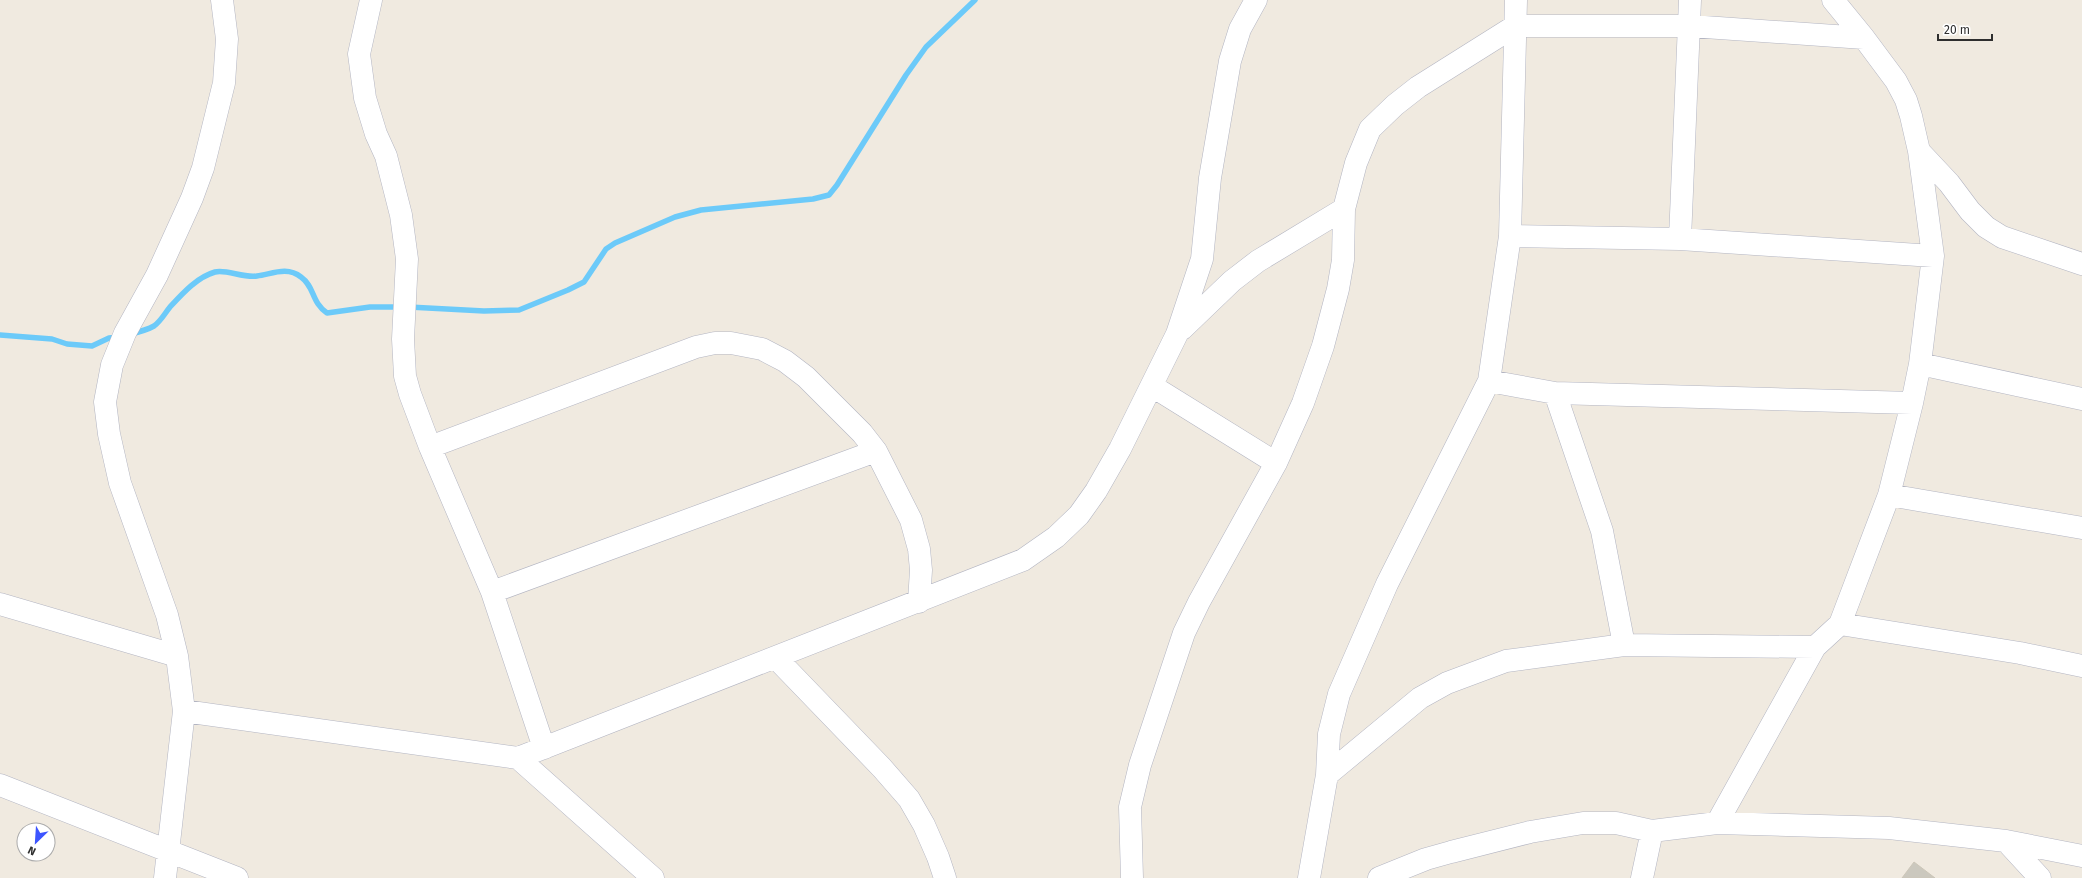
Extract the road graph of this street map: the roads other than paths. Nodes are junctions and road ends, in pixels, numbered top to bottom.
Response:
1 (222, 0) edge
2 (371, 0) edge
3 (1256, 0) edge
4 (1516, 0) edge
5 (1690, 0) edge
6 (1833, 0) edge
7 (1515, 26) junction
8 (1690, 26) junction
9 (1864, 38) junction
10 (1919, 151) junction
11 (1344, 209) junction
12 (1510, 236) junction
13 (1680, 239) junction
14 (1933, 256) junction
15 (2082, 264) edge
16 (1177, 334) junction
17 (1920, 364) junction
18 (1489, 381) junction
19 (1152, 386) junction
20 (1555, 393) junction
21 (2082, 399) edge
22 (1912, 403) junction
23 (430, 446) junction
24 (876, 451) junction
25 (1276, 463) junction
26 (1889, 495) junction
27 (2082, 528) edge
28 (492, 592) junction
29 (919, 602) junction
30 (0, 604) edge
31 (1840, 624) junction
32 (1624, 645) junction
33 (1815, 647) junction
34 (177, 656) junction
35 (776, 658) junction
36 (2082, 666) edge
37 (184, 711) junction
38 (544, 748) junction
39 (518, 758) junction
40 (1327, 774) junction
41 (0, 785) edge
42 (1717, 823) junction
43 (1652, 831) junction
44 (2006, 841) junction
45 (168, 849) junction
46 (2082, 856) edge
47 (165, 878) edge
48 (237, 878) edge
49 (653, 878) edge
50 (945, 878) edge
51 (1132, 878) edge
52 (1309, 878) edge
53 (1379, 878) edge
54 (1642, 878) edge
55 (2040, 878) edge

1 - 34 street
2 - 23 street
3 - 16 street
4 - 7 street
5 - 8 street
6 - 9 street
7 - 8 street
7 - 11 street
7 - 12 street
8 - 9 street
8 - 13 street
9 - 10 street
10 - 14 street
10 - 15 street
11 - 16 street
11 - 25 street
12 - 13 street
12 - 18 street
13 - 14 street
14 - 17 street
16 - 19 street
17 - 21 street
17 - 22 street
18 - 20 street
18 - 40 street
19 - 25 street
19 - 29 street
20 - 22 street
20 - 32 street
22 - 26 street
23 - 24 street
23 - 28 street
24 - 28 street
24 - 29 street
25 - 51 street
26 - 27 street
26 - 31 street
28 - 38 street
29 - 35 street
30 - 34 street
31 - 33 street
31 - 36 street
32 - 33 street
32 - 40 street
33 - 42 street
34 - 37 street
35 - 38 street
35 - 50 street
37 - 39 street
37 - 45 street
38 - 39 street
39 - 49 street
40 - 52 street
41 - 45 street
42 - 43 street
42 - 44 street
43 - 53 street
43 - 54 street
44 - 46 street
44 - 55 street
45 - 47 street
45 - 48 street

